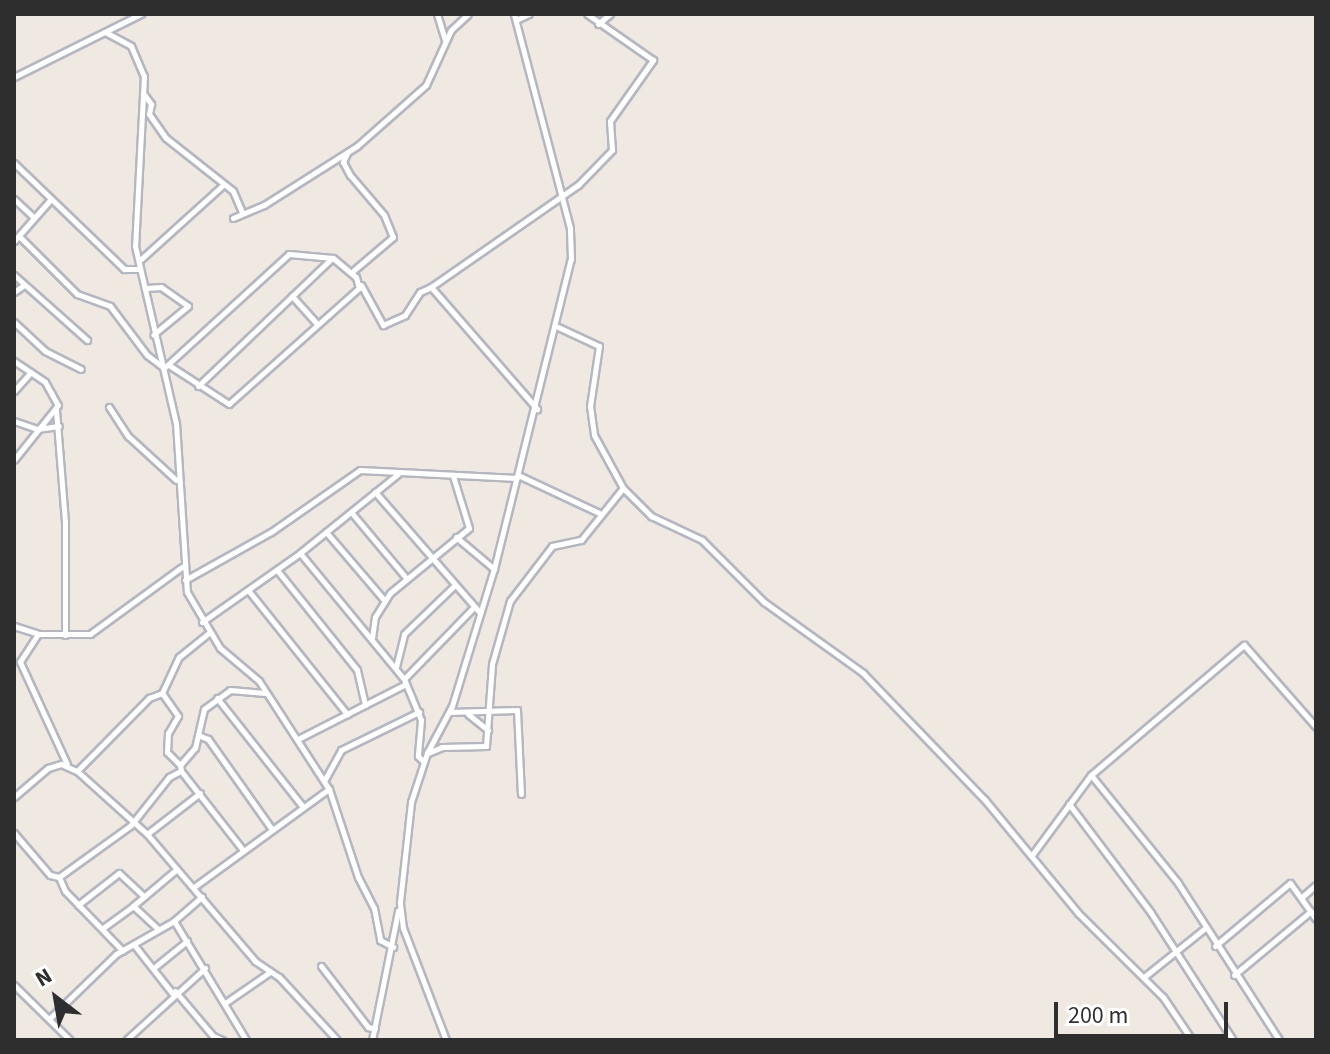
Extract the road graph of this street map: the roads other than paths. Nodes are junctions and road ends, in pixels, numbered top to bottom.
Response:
1 (141, 14) edge
2 (437, 14) edge
3 (468, 14) edge
4 (529, 14) edge
5 (587, 14) edge
6 (610, 14) edge
7 (515, 17) edge
8 (598, 24) junction
9 (107, 33) junction
10 (445, 41) junction
11 (14, 77) edge
12 (143, 93) junction
13 (357, 146) junction
14 (14, 163) edge
15 (224, 184) junction
16 (561, 195) junction
17 (14, 199) edge
18 (51, 199) junction
19 (242, 212) junction
20 (33, 217) junction
21 (233, 218) dead end
22 (16, 238) edge
23 (333, 258) junction
24 (140, 260) junction
25 (140, 269) junction
26 (354, 274) junction
27 (14, 275) edge
28 (24, 285) junction
29 (431, 287) junction
30 (147, 288) junction
31 (14, 292) edge
32 (292, 296) junction
33 (14, 322) edge
34 (316, 323) junction
35 (558, 327) junction
36 (153, 335) junction
37 (87, 340) dead end
38 (14, 361) edge
39 (167, 367) junction
40 (81, 369) dead end
41 (31, 372) junction
42 (198, 386) junction
43 (14, 391) edge
44 (109, 407) dead end
45 (537, 409) junction
46 (56, 410) junction
47 (14, 421) edge
48 (59, 426) junction
49 (37, 429) junction
50 (14, 460) edge
51 (398, 474) junction
52 (453, 476) junction
53 (517, 476) junction
54 (177, 481) junction
55 (623, 488) junction
56 (375, 492) junction
57 (351, 512) junction
58 (600, 513) junction
59 (326, 532) junction
60 (456, 537) junction
61 (300, 553) junction
62 (432, 558) junction
63 (182, 567) junction
64 (494, 569) junction
65 (277, 570) junction
66 (407, 579) junction
67 (185, 580) junction
68 (455, 585) junction
69 (248, 590) junction
70 (384, 600) junction
71 (474, 607) junction
72 (480, 613) junction
73 (202, 622) junction
74 (14, 626) edge
75 (209, 633) junction
76 (38, 634) junction
77 (65, 635) junction
78 (372, 639) junction
79 (396, 667) junction
80 (405, 682) junction
81 (162, 693) junction
82 (266, 693) junction
83 (217, 698) junction
84 (365, 705) junction
85 (489, 709) junction
86 (419, 712) junction
87 (449, 712) junction
88 (347, 714) junction
89 (468, 714) junction
90 (1316, 727) edge
91 (488, 730) junction
92 (198, 735) junction
93 (298, 739) junction
94 (427, 753) junction
95 (424, 762) junction
96 (67, 765) junction
97 (181, 768) junction
98 (77, 771) junction
99 (1091, 775) junction
100 (324, 781) junction
101 (329, 789) junction
102 (200, 793) junction
103 (521, 794) dead end
104 (14, 797) edge
105 (1069, 804) junction
106 (303, 807) junction
107 (131, 825) junction
108 (271, 828) junction
109 (14, 833) edge
110 (147, 834) junction
111 (243, 850) junction
112 (1032, 855) junction
113 (177, 869) junction
114 (59, 877) junction
115 (1316, 885) edge
116 (193, 887) junction
117 (143, 895) junction
118 (202, 897) junction
119 (1302, 897) junction
120 (400, 902) junction
121 (78, 905) junction
122 (133, 906) junction
123 (1311, 911) junction
124 (1316, 919) edge
125 (174, 921) junction
126 (103, 928) junction
127 (158, 929) junction
128 (1204, 929) junction
129 (187, 941) junction
130 (135, 946) junction
131 (1215, 946) junction
132 (393, 947) junction
133 (123, 951) junction
134 (1177, 951) junction
135 (321, 966) dead end
136 (155, 967) junction
137 (205, 968) junction
138 (270, 972) junction
139 (1234, 975) junction
140 (1144, 977) junction
141 (14, 985) edge
142 (173, 992) junction
143 (225, 1003) junction
144 (49, 1019) junction
145 (375, 1029) junction
146 (211, 1038) edge
147 (334, 1039) edge
148 (70, 1040) edge
149 (126, 1040) edge
150 (222, 1040) edge
151 (246, 1040) edge
152 (372, 1040) edge
153 (446, 1040) edge
154 (1192, 1040) edge
155 (1233, 1040) edge
156 (1279, 1040) edge

1 - 9 street
2 - 10 street
3 - 10 street
4 - 7 street
5 - 8 street
6 - 8 street
7 - 16 street
8 - 16 street
9 - 11 street
9 - 12 street
10 - 13 street
12 - 15 street
12 - 24 street
13 - 19 street
13 - 26 street
14 - 18 street
15 - 19 street
15 - 24 street
16 - 29 street
16 - 35 street
17 - 20 street
18 - 20 street
18 - 25 street
19 - 21 street
20 - 22 street
22 - 39 street
23 - 26 street
23 - 32 street
23 - 39 street
24 - 25 street
25 - 30 street
26 - 29 street
26 - 34 street
27 - 28 street
28 - 31 street
28 - 37 street
29 - 45 street
30 - 36 street
30 - 36 street
32 - 34 street
32 - 42 street
33 - 40 street
34 - 42 street
35 - 45 street
35 - 55 street
36 - 39 street
38 - 41 street
39 - 42 street
39 - 54 street
41 - 43 street
41 - 46 street
44 - 54 street
45 - 53 street
46 - 48 street
46 - 49 street
47 - 49 street
48 - 49 street
48 - 77 street
49 - 50 street
51 - 52 street
51 - 56 street
51 - 67 street
52 - 53 street
52 - 60 street
53 - 58 street
53 - 64 street
54 - 63 street
55 - 58 street
55 - 112 street
56 - 57 street
56 - 62 street
57 - 59 street
57 - 66 street
58 - 85 street
59 - 61 street
59 - 70 street
60 - 62 street
60 - 64 street
61 - 65 street
61 - 78 street
62 - 66 street
62 - 68 street
63 - 67 street
63 - 77 street
64 - 72 street
65 - 69 street
65 - 84 street
66 - 70 street
67 - 73 street
68 - 71 street
68 - 79 street
69 - 73 street
69 - 88 street
70 - 78 street
71 - 72 street
71 - 80 street
72 - 87 street
73 - 75 street
74 - 76 street
75 - 81 street
75 - 82 street
76 - 77 street
76 - 96 street
78 - 79 street
79 - 80 street
80 - 84 street
80 - 86 street
81 - 97 street
81 - 98 street
82 - 83 street
82 - 93 street
83 - 92 street
83 - 106 street
84 - 88 street
85 - 89 street
85 - 91 street
85 - 103 street
86 - 95 street
86 - 100 street
87 - 89 street
87 - 94 street
88 - 93 street
89 - 91 street
90 - 99 street
91 - 94 street
92 - 97 street
92 - 108 street
93 - 100 street
94 - 95 street
95 - 120 street
96 - 98 street
96 - 104 street
97 - 102 street
97 - 107 street
98 - 107 street
99 - 105 street
99 - 128 street
100 - 101 street
101 - 106 street
101 - 132 street
102 - 110 street
102 - 111 street
105 - 112 street
105 - 134 street
106 - 108 street
107 - 110 street
107 - 114 street
108 - 111 street
109 - 114 street
110 - 113 street
111 - 116 street
112 - 140 street
113 - 116 street
113 - 117 street
114 - 121 street
115 - 119 street
116 - 118 street
117 - 121 street
117 - 122 street
118 - 125 street
118 - 138 street
119 - 123 street
119 - 131 street
120 - 132 street
120 - 153 street
121 - 126 street
122 - 126 street
122 - 127 street
123 - 124 street
123 - 139 street
125 - 127 street
125 - 129 street
126 - 133 street
127 - 130 street
128 - 131 street
128 - 134 street
129 - 136 street
129 - 137 street
130 - 133 street
130 - 136 street
131 - 139 street
132 - 145 street
133 - 144 street
134 - 140 street
134 - 155 street
135 - 145 street
136 - 142 street
137 - 142 street
137 - 143 street
138 - 143 street
138 - 147 street
139 - 156 street
140 - 154 street
141 - 144 street
142 - 146 street
142 - 149 street
143 - 151 street
144 - 148 street
145 - 152 street
146 - 150 street

